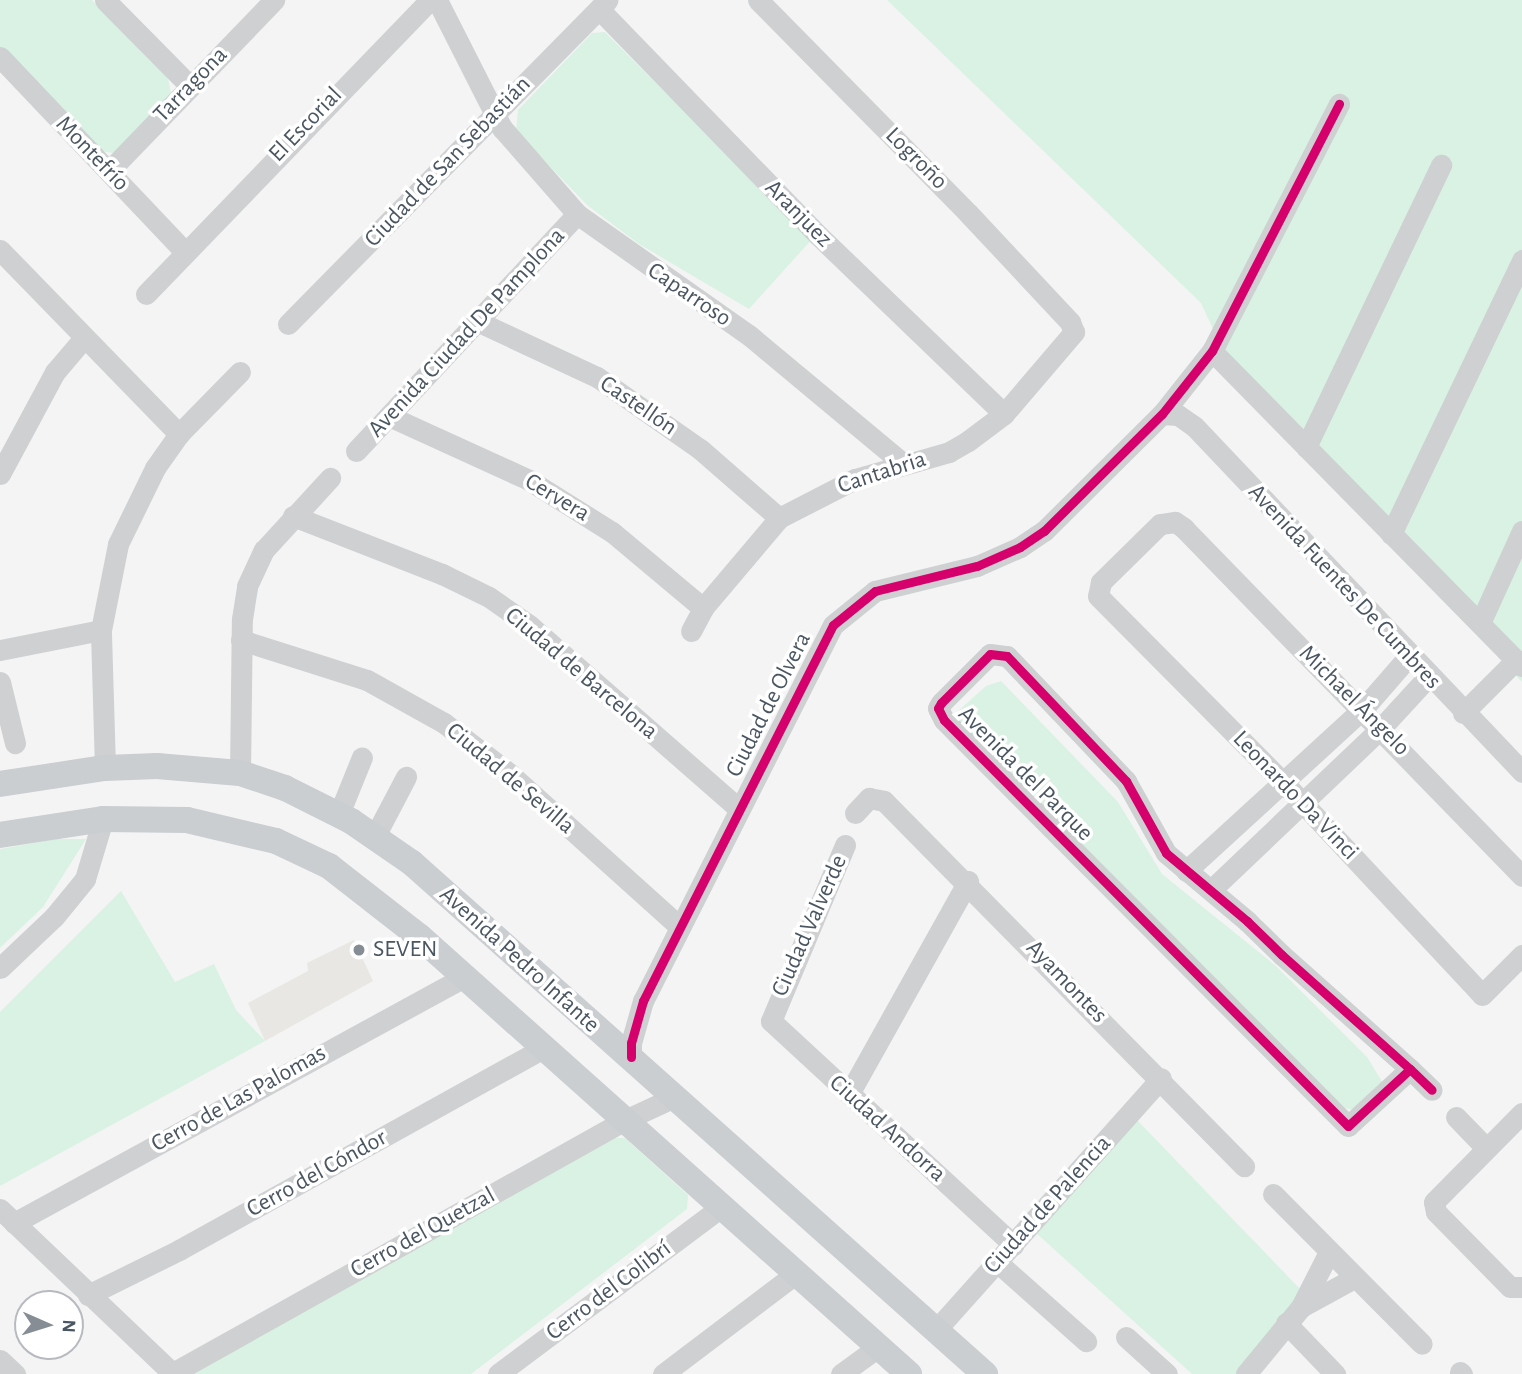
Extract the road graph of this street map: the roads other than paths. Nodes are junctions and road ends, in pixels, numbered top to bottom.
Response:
1 (274, 0) edge
2 (430, 0) edge
3 (437, 0) edge
4 (758, 0) edge
5 (112, 2) edge
6 (603, 5) edge
7 (0, 57) edge
8 (189, 85) junction
9 (1339, 104) dead end
10 (492, 112) junction
11 (1441, 165) dead end
12 (109, 171) junction
13 (577, 214) junction
14 (184, 251) junction
15 (1522, 260) edge
16 (5, 265) edge
17 (146, 294) dead end
18 (479, 322) junction
19 (1070, 322) joint
20 (288, 324) dead end
21 (83, 339) junction
22 (1212, 351) junction
23 (240, 372) dead end
24 (1004, 414) junction
25 (1162, 414) junction
26 (391, 417) junction
27 (180, 434) junction
28 (1306, 447) junction
29 (356, 451) dead end
30 (901, 462) junction
31 (0, 472) edge
32 (330, 478) dead end
33 (293, 516) junction
34 (779, 518) junction
35 (1522, 531) edge
36 (1391, 534) junction
37 (1103, 600) joint
38 (704, 608) junction
39 (1481, 621) junction
40 (101, 630) junction
41 (691, 631) dead end
42 (241, 640) junction
43 (0, 650) edge
44 (1409, 656) junction
45 (1519, 663) edge
46 (1428, 677) junction
47 (0, 682) edge
48 (1362, 710) junction
49 (1463, 713) junction
50 (1382, 727) junction
51 (15, 743) dead end
52 (362, 757) dead end
53 (105, 768) junction
54 (1522, 772) edge
55 (240, 773) junction
56 (406, 777) dead end
57 (1283, 782) junction
58 (0, 784) edge
59 (1302, 802) junction
60 (738, 808) junction
61 (855, 813) dead end
62 (339, 814) junction
63 (103, 820) junction
64 (0, 835) edge
65 (375, 836) junction
66 (845, 845) dead end
67 (1186, 871) junction
68 (1522, 876) edge
69 (968, 881) junction
70 (1210, 890) junction
71 (679, 926) junction
72 (1522, 955) edge
73 (0, 968) edge
74 (464, 977) junction
75 (643, 1001) junction
76 (775, 1007) joint
77 (606, 1038) junction
78 (544, 1048) junction
79 (631, 1057) junction
80 (1410, 1069) junction
81 (1161, 1078) junction
82 (1432, 1090) dead end
83 (849, 1094) junction
84 (677, 1096) junction
85 (1522, 1113) edge
86 (1456, 1117) dead end
87 (625, 1120) junction
88 (1486, 1148) junction
89 (1244, 1166) dead end
90 (1273, 1194) dead end
91 (721, 1207) junction
92 (7, 1216) edge
93 (1014, 1245) junction
94 (1329, 1252) junction
95 (998, 1263) junction
96 (795, 1274) junction
97 (1354, 1278) junction
98 (1522, 1287) edge
99 (88, 1296) junction
100 (1301, 1307) junction
101 (1286, 1323) junction
102 (935, 1331) junction
103 (1126, 1337) dead end
104 (1086, 1341) dead end
105 (1422, 1344) dead end
106 (878, 1347) junction
107 (0, 1360) edge
108 (977, 1371) edge
109 (15, 1374) edge
110 (172, 1374) edge
111 (498, 1374) edge
112 (663, 1374) edge
113 (841, 1374) edge
114 (909, 1374) edge
115 (1167, 1374) edge
116 (1246, 1374) edge
117 (1335, 1374) edge

1 - 8 street, Tarragona
2 - 14 street, El Escorial
3 - 10 street, Caparroso
4 - 19 street, Logroño
5 - 8 street
6 - 10 street, Ciudad de San Sebastián
6 - 24 street, Aranjuez
7 - 12 street, Montefrío
8 - 12 street, Tarragona
9 - 22 street, Ciudad de Olvera
10 - 13 street, Caparroso
10 - 20 street, Ciudad de San Sebastián
11 - 28 street
12 - 14 street, Montefrío
13 - 18 street, Avenida Ciudad De Pamplona
13 - 30 street, Caparroso
14 - 17 street, El Escorial
15 - 36 street
16 - 21 street
18 - 26 street, Avenida Ciudad De Pamplona
18 - 34 street, Castellón
19 - 24 street, Cantabria
21 - 27 street
21 - 31 street
22 - 25 street, Ciudad de Olvera
22 - 28 street
23 - 27 street
24 - 30 street, Cantabria
25 - 44 street, Avenida Fuentes De Cumbres
25 - 60 street, Ciudad de Olvera
26 - 29 street, Avenida Ciudad De Pamplona
26 - 38 street, Cervera
27 - 40 street
28 - 36 street
30 - 34 street, Cantabria
32 - 33 street
33 - 42 street
33 - 60 street, Ciudad de Barcelona
34 - 38 street, Cantabria
35 - 39 street
36 - 39 street
37 - 48 street, Michael Ángelo
37 - 57 street, Leonardo Da Vinci
38 - 41 street, Cantabria
39 - 45 street
40 - 43 street
40 - 53 street
42 - 55 street
42 - 71 street, Ciudad de Sevilla
44 - 46 street, Avenida Fuentes De Cumbres
44 - 48 street
45 - 49 street
46 - 49 street, Avenida Fuentes De Cumbres
46 - 50 street
47 - 51 street
48 - 50 street, Michael Ángelo
48 - 57 street
49 - 54 street, Avenida Fuentes De Cumbres
50 - 59 street
50 - 68 street, Michael Ángelo
52 - 62 street
53 - 55 main road, Avenida Pedro Infante
53 - 58 main road, Avenida Pedro Infante
55 - 62 main road, Avenida Pedro Infante
56 - 65 street
57 - 59 street, Leonardo Da Vinci
57 - 67 street
59 - 70 street
59 - 72 street, Leonardo Da Vinci
60 - 71 street, Ciudad de Olvera
61 - 69 street, Ayamontes
62 - 65 main road, Avenida Pedro Infante
63 - 64 main road, Avenida Pedro Infante
63 - 73 street
63 - 74 main road, Avenida Pedro Infante
65 - 77 main road, Avenida Pedro Infante
66 - 76 street, Ciudad Valverde
67 - 70 street, Avenida del Parque
67 - 80 street, Avenida del Parque
69 - 81 street, Ayamontes
69 - 83 street
70 - 80 street, Avenida del Parque
71 - 75 street, Ciudad de Olvera
74 - 78 main road, Avenida Pedro Infante
74 - 92 street, Cerro de Las Palomas
75 - 77 street, Ciudad de Olvera
75 - 79 street, Ciudad de Olvera
76 - 83 street, Ciudad Andorra
77 - 79 main road, Avenida Pedro Infante
78 - 87 main road, Avenida Pedro Infante
78 - 99 street, Cerro del Cóndor
79 - 84 main road, Avenida Pedro Infante
80 - 82 street, Avenida del Parque
81 - 89 street, Ayamontes
81 - 93 street, Ciudad de Palencia
83 - 93 street, Ciudad Andorra
84 - 87 street, Cerro del Quetzal
84 - 102 main road, Avenida Pedro Infante
85 - 88 street
86 - 88 street
87 - 91 main road, Avenida Pedro Infante
87 - 110 street, Cerro del Quetzal
88 - 98 street
90 - 94 street
91 - 96 main road, Avenida Pedro Infante
91 - 111 street, Cerro del Colibrí
92 - 99 street
93 - 95 street, Ciudad de Palencia
94 - 97 street
94 - 100 street
95 - 102 street, Ciudad de Palencia
95 - 104 street
96 - 106 main road, Avenida Pedro Infante
96 - 112 street
97 - 100 street
97 - 105 street
99 - 110 street
100 - 101 street
101 - 116 street
101 - 117 street
102 - 108 main road, Avenida Pedro Infante
103 - 115 street
106 - 113 street
106 - 114 main road, Avenida Pedro Infante
107 - 109 street

